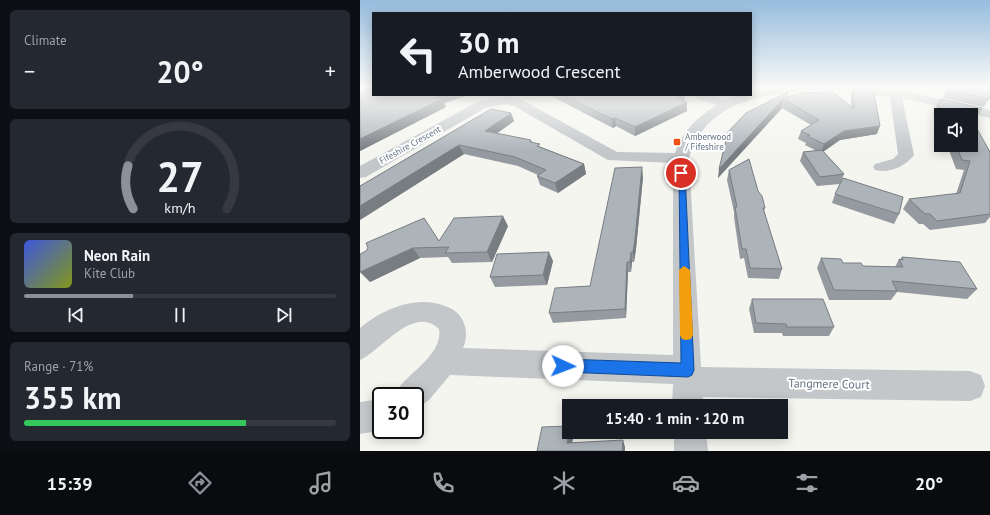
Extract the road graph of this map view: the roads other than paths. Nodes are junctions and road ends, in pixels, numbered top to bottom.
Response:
1 (476, 108) edge
2 (527, 108) edge
3 (721, 108) edge
4 (898, 108) edge
5 (963, 108) edge
6 (990, 114) edge
7 (681, 158) junction
8 (881, 167) dead end
9 (360, 173) edge
10 (360, 347) edge
11 (444, 361) junction
12 (687, 386) edge
13 (970, 386) dead end
14 (423, 387) edge
15 (372, 416) edge
16 (360, 418) edge
17 (690, 439) edge
18 (691, 451) edge

1 - 9 street, Fifeshire Crescent
2 - 7 street, Fifeshire Crescent
3 - 7 street
4 - 8 street
5 - 6 street
7 - 12 street
10 - 11 street
11 - 12 street, Tangmere Court
11 - 14 street
12 - 13 street, Tangmere Court
15 - 16 street
17 - 18 street

